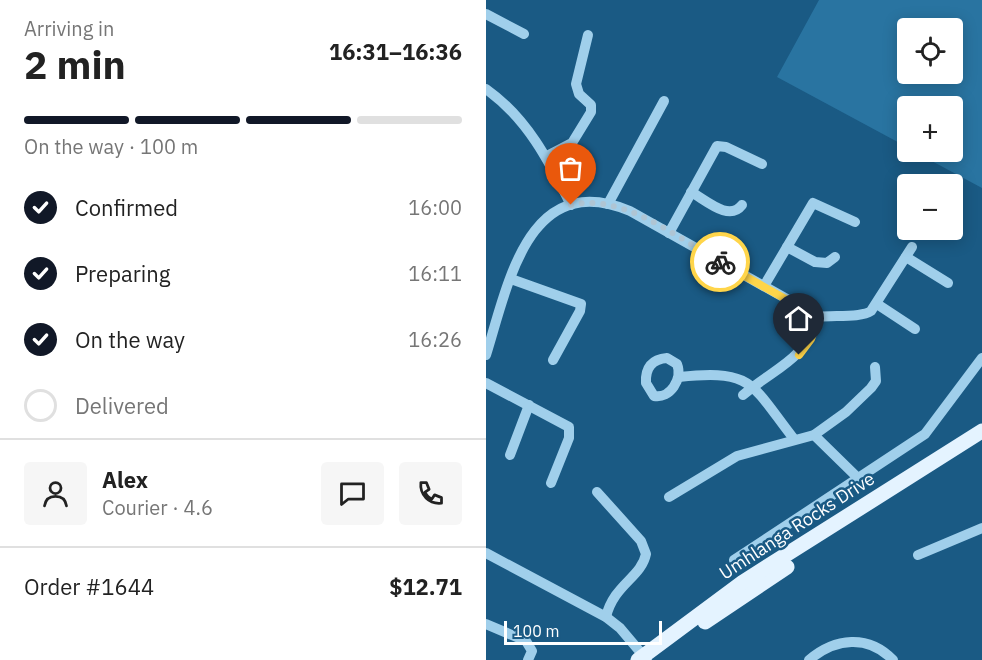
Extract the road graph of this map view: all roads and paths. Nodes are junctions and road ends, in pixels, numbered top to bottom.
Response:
1 (487, 18) edge
2 (524, 34) dead end
3 (588, 35) dead end
4 (486, 89) edge
5 (664, 101) dead end
6 (547, 156) junction
7 (762, 164) dead end
8 (692, 192) junction
9 (608, 204) junction
10 (571, 205) junction
11 (742, 205) dead end
12 (855, 222) dead end
13 (669, 233) junction
14 (787, 247) junction
15 (912, 247) dead end
16 (836, 257) dead end
17 (906, 257) junction
18 (511, 279) junction
19 (948, 283) dead end
20 (764, 286) junction
21 (877, 304) junction
22 (819, 318) junction
23 (915, 330) dead end
24 (487, 348) edge
25 (982, 358) edge
26 (553, 360) dead end
27 (874, 368) dead end
28 (679, 377) dead end
29 (486, 383) edge
30 (754, 386) junction
31 (743, 395) dead end
32 (529, 405) junction
33 (982, 431) edge
34 (814, 435) junction
35 (794, 439) junction
36 (982, 441) edge
37 (510, 455) dead end
38 (859, 479) junction
39 (551, 483) dead end
40 (597, 492) dead end
41 (669, 497) dead end
42 (982, 528) edge
43 (486, 553) edge
44 (918, 555) dead end
45 (734, 560) dead end
46 (606, 617) junction
47 (486, 624) edge
48 (646, 659) edge
49 (528, 660) edge
50 (809, 660) edge
51 (893, 660) edge

1 - 2 street
3 - 6 street
4 - 6 street
5 - 9 street
6 - 10 street
7 - 8 street
8 - 11 street
8 - 13 street
9 - 10 street
9 - 13 street
10 - 18 street
12 - 14 street
13 - 20 street
14 - 16 street
14 - 20 street
15 - 17 street
17 - 19 street
17 - 21 street
18 - 24 street
18 - 26 street
20 - 22 street
21 - 22 street
21 - 23 street
22 - 30 street
25 - 38 street
27 - 34 street
28 - 30 street
29 - 32 street
30 - 31 street
30 - 35 street
32 - 37 street
32 - 39 street
33 - 48 main road, Umhlanga Rocks Drive
34 - 35 street
34 - 38 street
35 - 41 street
36 - 48 main road, Umhlanga Rocks Drive
38 - 45 street
40 - 46 street
42 - 44 street
43 - 46 street
46 - 48 street
47 - 49 street
50 - 51 street

